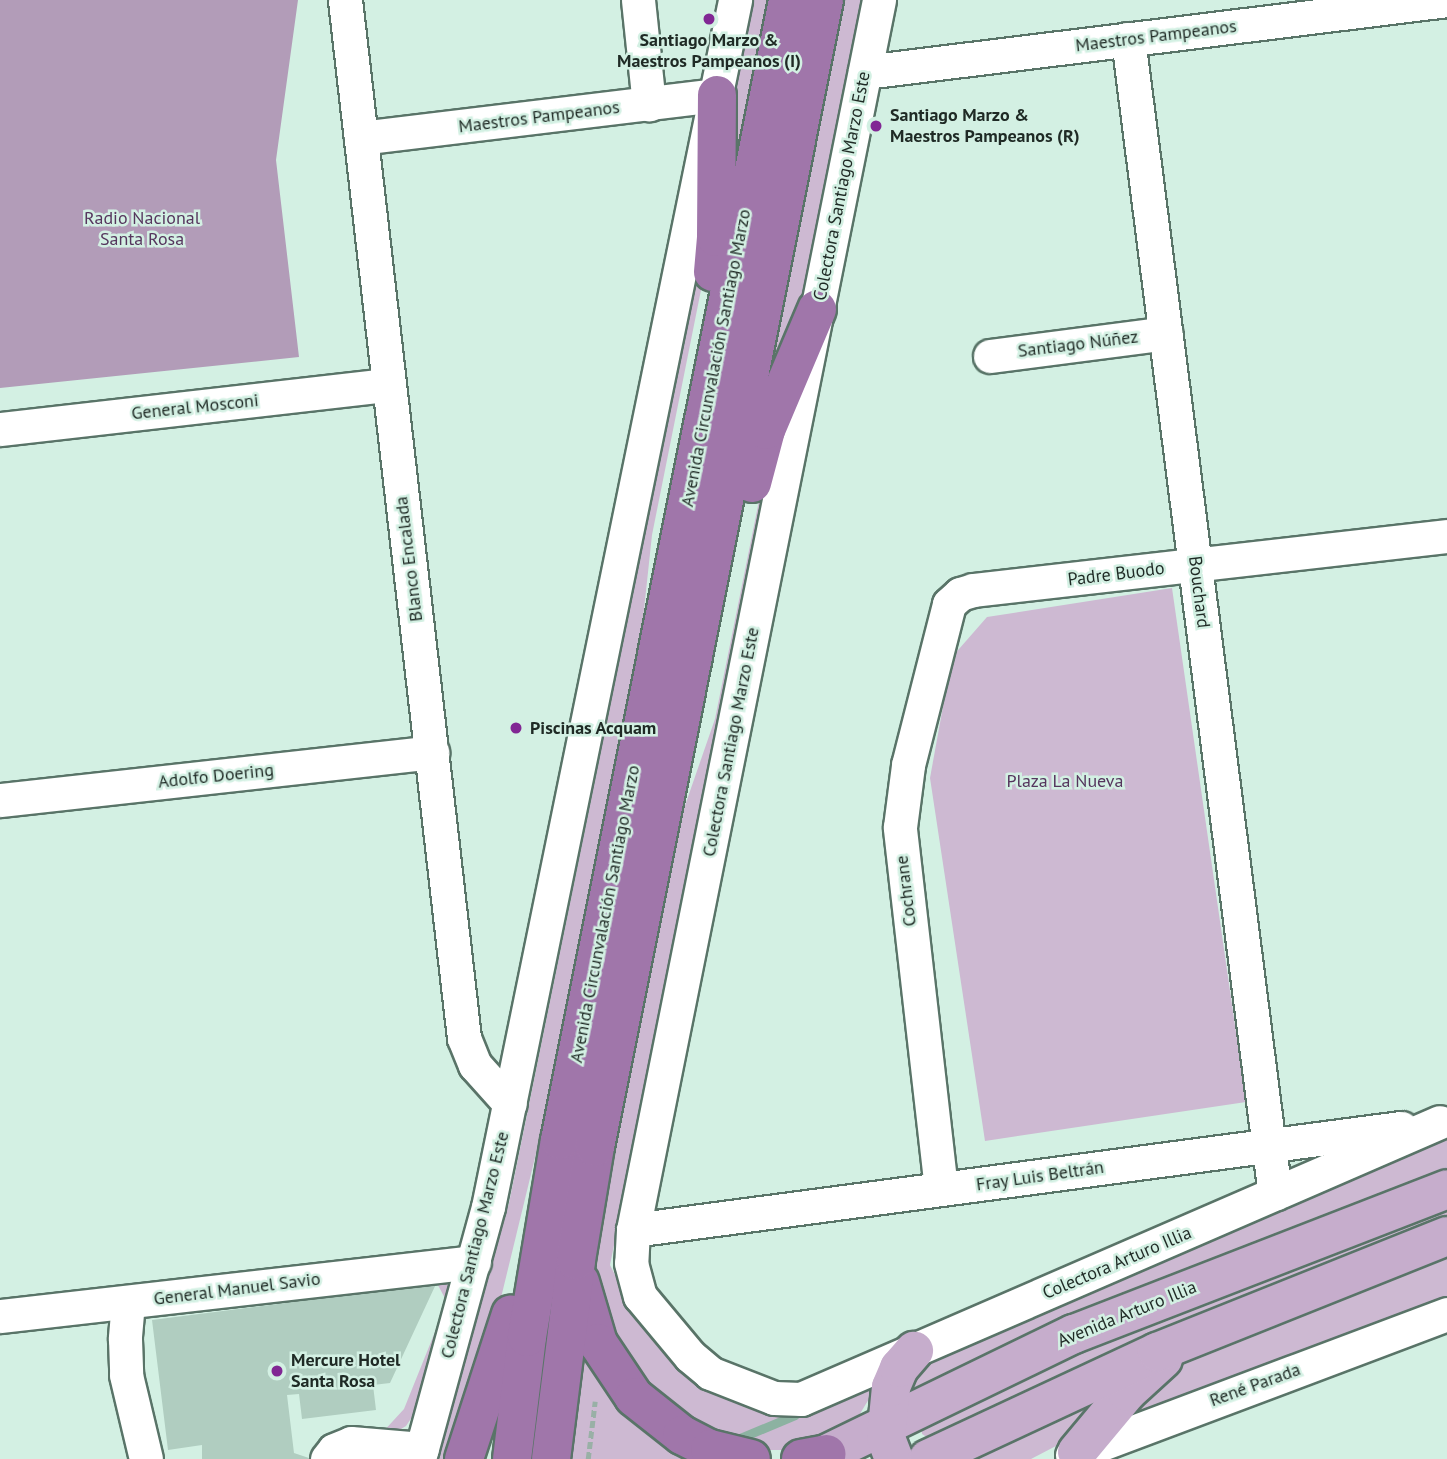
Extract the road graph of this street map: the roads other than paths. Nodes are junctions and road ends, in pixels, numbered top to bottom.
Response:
1 (345, 0) edge
2 (638, 0) edge
3 (735, 0) edge
4 (788, 0) edge
5 (824, 0) edge
6 (879, 0) edge
7 (1447, 0) edge
8 (1128, 39) junction
9 (865, 72) junction
10 (717, 95) junction
11 (649, 104) junction
12 (360, 138) junction
13 (817, 309) junction
14 (1166, 333) junction
15 (989, 356) dead end
16 (389, 385) junction
17 (0, 429) edge
18 (1447, 536) edge
19 (1195, 565) junction
20 (953, 599) joint
21 (652, 680) junction
22 (432, 752) junction
23 (0, 800) edge
24 (659, 825) junction
25 (510, 1104) junction
26 (1444, 1121) edge
27 (560, 1140) junction
28 (1269, 1146) junction
29 (941, 1189) junction
30 (1447, 1189) edge
31 (1275, 1194) junction
32 (633, 1230) junction
33 (1447, 1236) edge
34 (576, 1260) junction
35 (474, 1262) junction
36 (128, 1302) junction
37 (1447, 1314) edge
38 (0, 1316) edge
39 (1187, 1339) junction
40 (914, 1351) junction
41 (793, 1400) joint
42 (890, 1441) edge
43 (145, 1450) edge
44 (421, 1454) edge
45 (815, 1457) edge
46 (1067, 1457) edge
47 (327, 1459) edge
48 (464, 1459) edge
49 (512, 1459) edge
50 (551, 1459) edge
51 (751, 1459) edge
52 (928, 1459) edge

1 - 12 street, Blanco Encalada
2 - 11 street
3 - 10 street, Colectora Santiago Marzo Este
4 - 21 highway, Avenida Circunvalación Santiago Marzo
5 - 24 highway, Avenida Circunvalación Santiago Marzo
6 - 9 street, Colectora Santiago Marzo Este
7 - 8 street, Maestros Pampeanos
8 - 9 street, Maestros Pampeanos
8 - 14 street, Bouchard
9 - 13 street, Colectora Santiago Marzo Este
10 - 11 street, Maestros Pampeanos
10 - 21 highway
10 - 25 street, Colectora Santiago Marzo Este
11 - 12 street, Maestros Pampeanos
12 - 16 street, Blanco Encalada
13 - 24 highway
13 - 32 street, Colectora Santiago Marzo Este
14 - 15 street, Santiago Núñez
14 - 19 street, Bouchard
16 - 17 street, General Mosconi
16 - 22 street, Blanco Encalada
18 - 19 street, Padre Buodo
19 - 20 street, Padre Buodo
19 - 28 street, Bouchard
20 - 29 street, Cochrane
21 - 27 highway, Avenida Circunvalación Santiago Marzo
22 - 23 street, Adolfo Doering
22 - 25 street, Blanco Encalada
24 - 34 highway, Avenida Circunvalación Santiago Marzo
25 - 35 street, Colectora Santiago Marzo Este
26 - 28 street, Fray Luis Beltrán
26 - 31 street, Colectora Arturo Illia
27 - 48 highway
27 - 49 highway, Avenida Circunvalación Santiago Marzo
28 - 29 street, Fray Luis Beltrán
28 - 31 street, Bouchard
29 - 32 street, Fray Luis Beltrán
30 - 42 main road, Avenida Arturo Illia
31 - 40 street, Colectora Arturo Illia
32 - 41 street, Colectora Santiago Marzo Este
33 - 39 main road
34 - 50 highway, Avenida Circunvalación Santiago Marzo
34 - 51 highway
35 - 36 street, General Manuel Savio
35 - 44 street, Colectora Santiago Marzo Este
36 - 38 street, General Manuel Savio
36 - 43 street
37 - 46 street, René Parada
39 - 46 main road
39 - 52 main road
40 - 41 street, Colectora Arturo Illia
40 - 42 main road
42 - 45 main road, Avenida Arturo Illia
44 - 47 street

